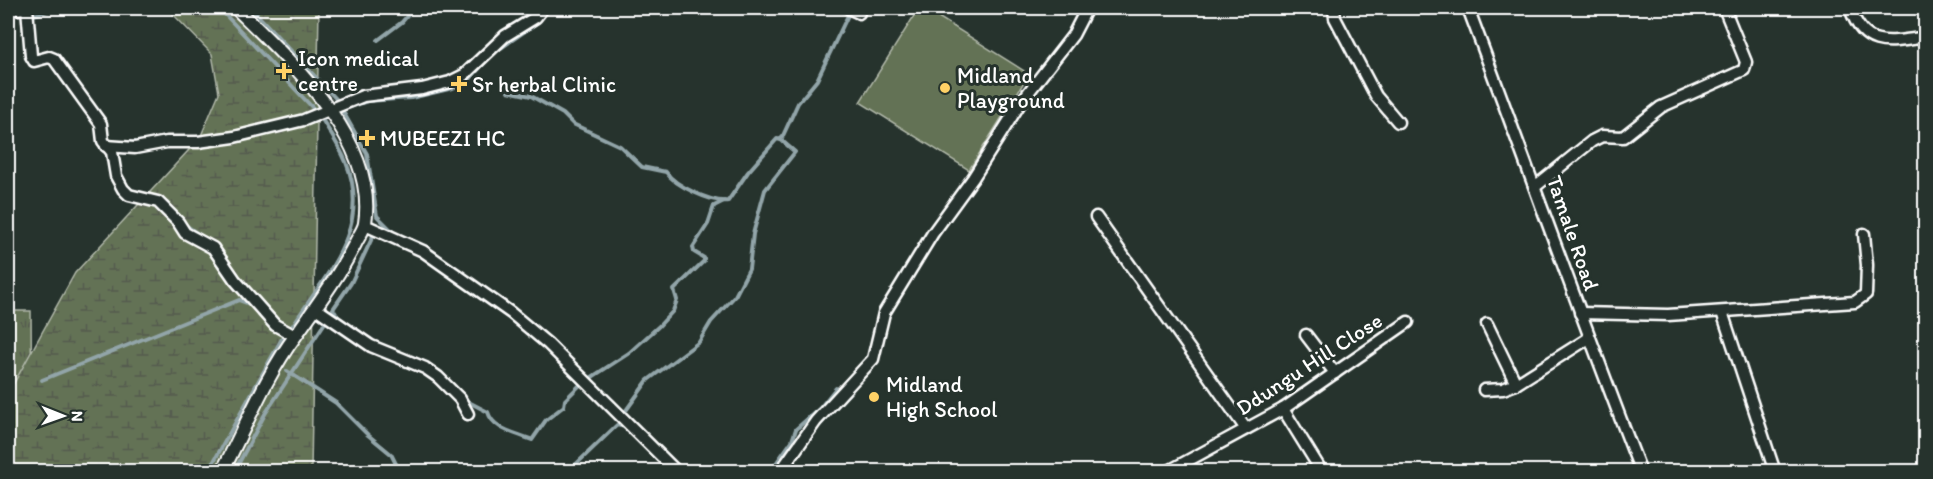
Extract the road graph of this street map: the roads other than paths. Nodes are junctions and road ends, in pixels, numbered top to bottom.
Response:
1 (26, 8) edge
2 (543, 8) edge
3 (1087, 8) edge
4 (1334, 8) edge
5 (1468, 8) edge
6 (1724, 8) edge
7 (1850, 8) edge
8 (242, 9) edge
9 (8, 10) edge
10 (1926, 37) edge
11 (327, 108) junction
12 (1398, 122) dead end
13 (106, 146) junction
14 (1536, 186) junction
15 (1096, 218) dead end
16 (365, 225) junction
17 (1864, 234) dead end
18 (317, 309) junction
19 (1722, 312) junction
20 (1580, 313) junction
21 (1408, 322) dead end
22 (1487, 324) dead end
23 (1306, 335) dead end
24 (295, 336) junction
25 (1589, 338) junction
26 (1335, 374) junction
27 (1516, 384) junction
28 (1484, 390) dead end
29 (1283, 409) junction
30 (468, 414) dead end
31 (1246, 429) junction
32 (222, 471) edge
33 (677, 471) edge
34 (780, 471) edge
35 (1167, 471) edge
36 (1322, 471) edge
37 (1641, 471) edge
38 (1775, 471) edge

1 - 9 street
1 - 13 street
2 - 11 street
3 - 34 street
4 - 12 street
5 - 14 street, Tamale Road
6 - 14 street
7 - 10 street
8 - 11 street
11 - 13 street
11 - 16 street
13 - 24 street
14 - 20 street, Tamale Road
15 - 31 street
16 - 18 street
16 - 33 street
17 - 19 street
18 - 24 street
18 - 30 street
19 - 20 street
19 - 38 street
20 - 25 street, Tamale Road
21 - 26 street, Ddungu Hill Close
22 - 27 street
23 - 26 street
24 - 32 street
25 - 27 street
25 - 37 street, Tamale Road
26 - 29 street, Ddungu Hill Close
27 - 28 street
29 - 31 street, Ddungu Hill Close
29 - 36 street
31 - 35 street, Ddungu Hill Close

